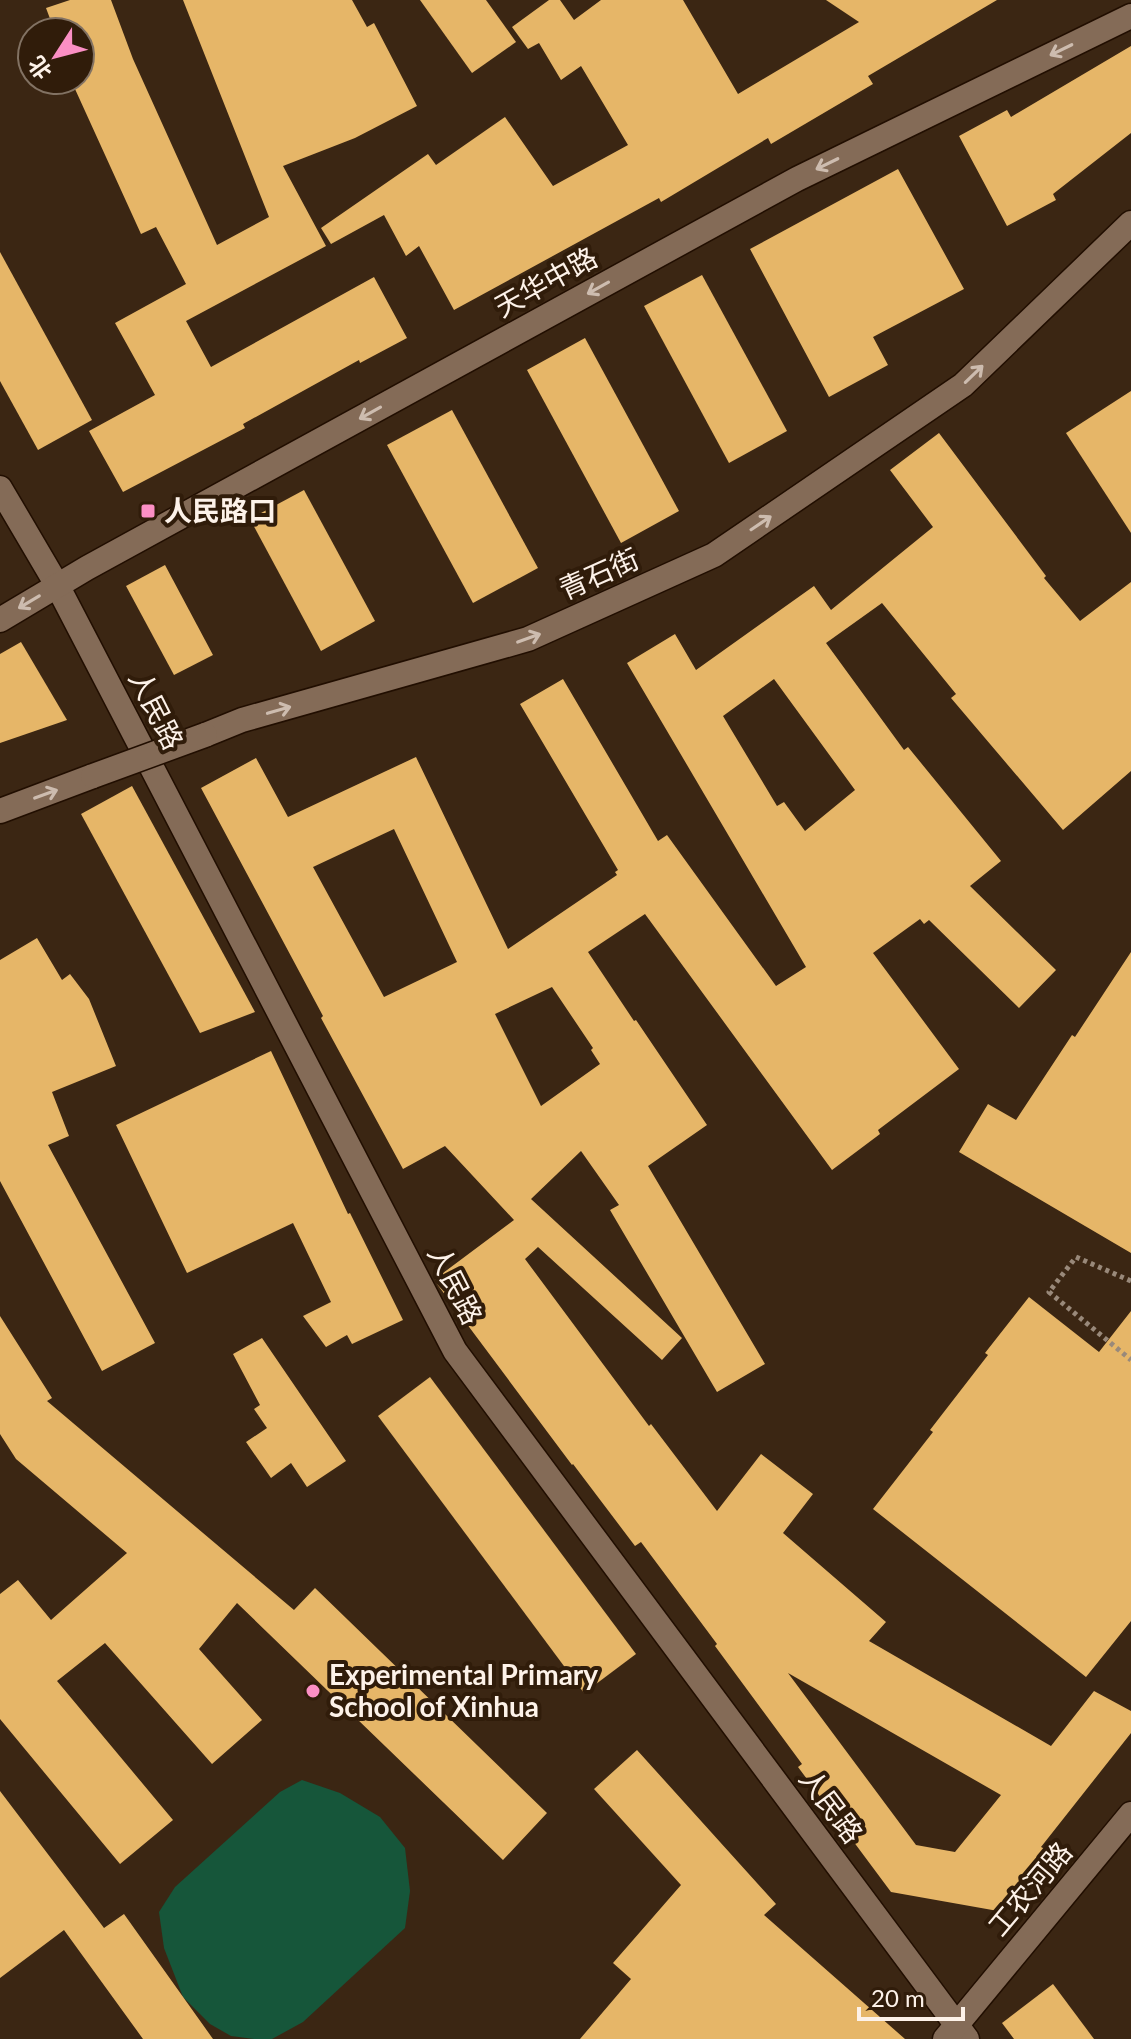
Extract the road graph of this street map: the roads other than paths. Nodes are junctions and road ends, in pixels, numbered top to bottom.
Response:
1 (1131, 16) edge
2 (1131, 223) edge
3 (0, 488) edge
4 (57, 585) junction
5 (0, 620) edge
6 (0, 811) edge
7 (1131, 1814) edge
8 (956, 2034) edge

1 -> 4 street, 天华中路
6 -> 2 street, 青石街, bridge
3 - 4 street, 人民路
4 -> 5 street, 天华中路
4 - 8 street, 人民路
7 - 8 street, 工农河路

